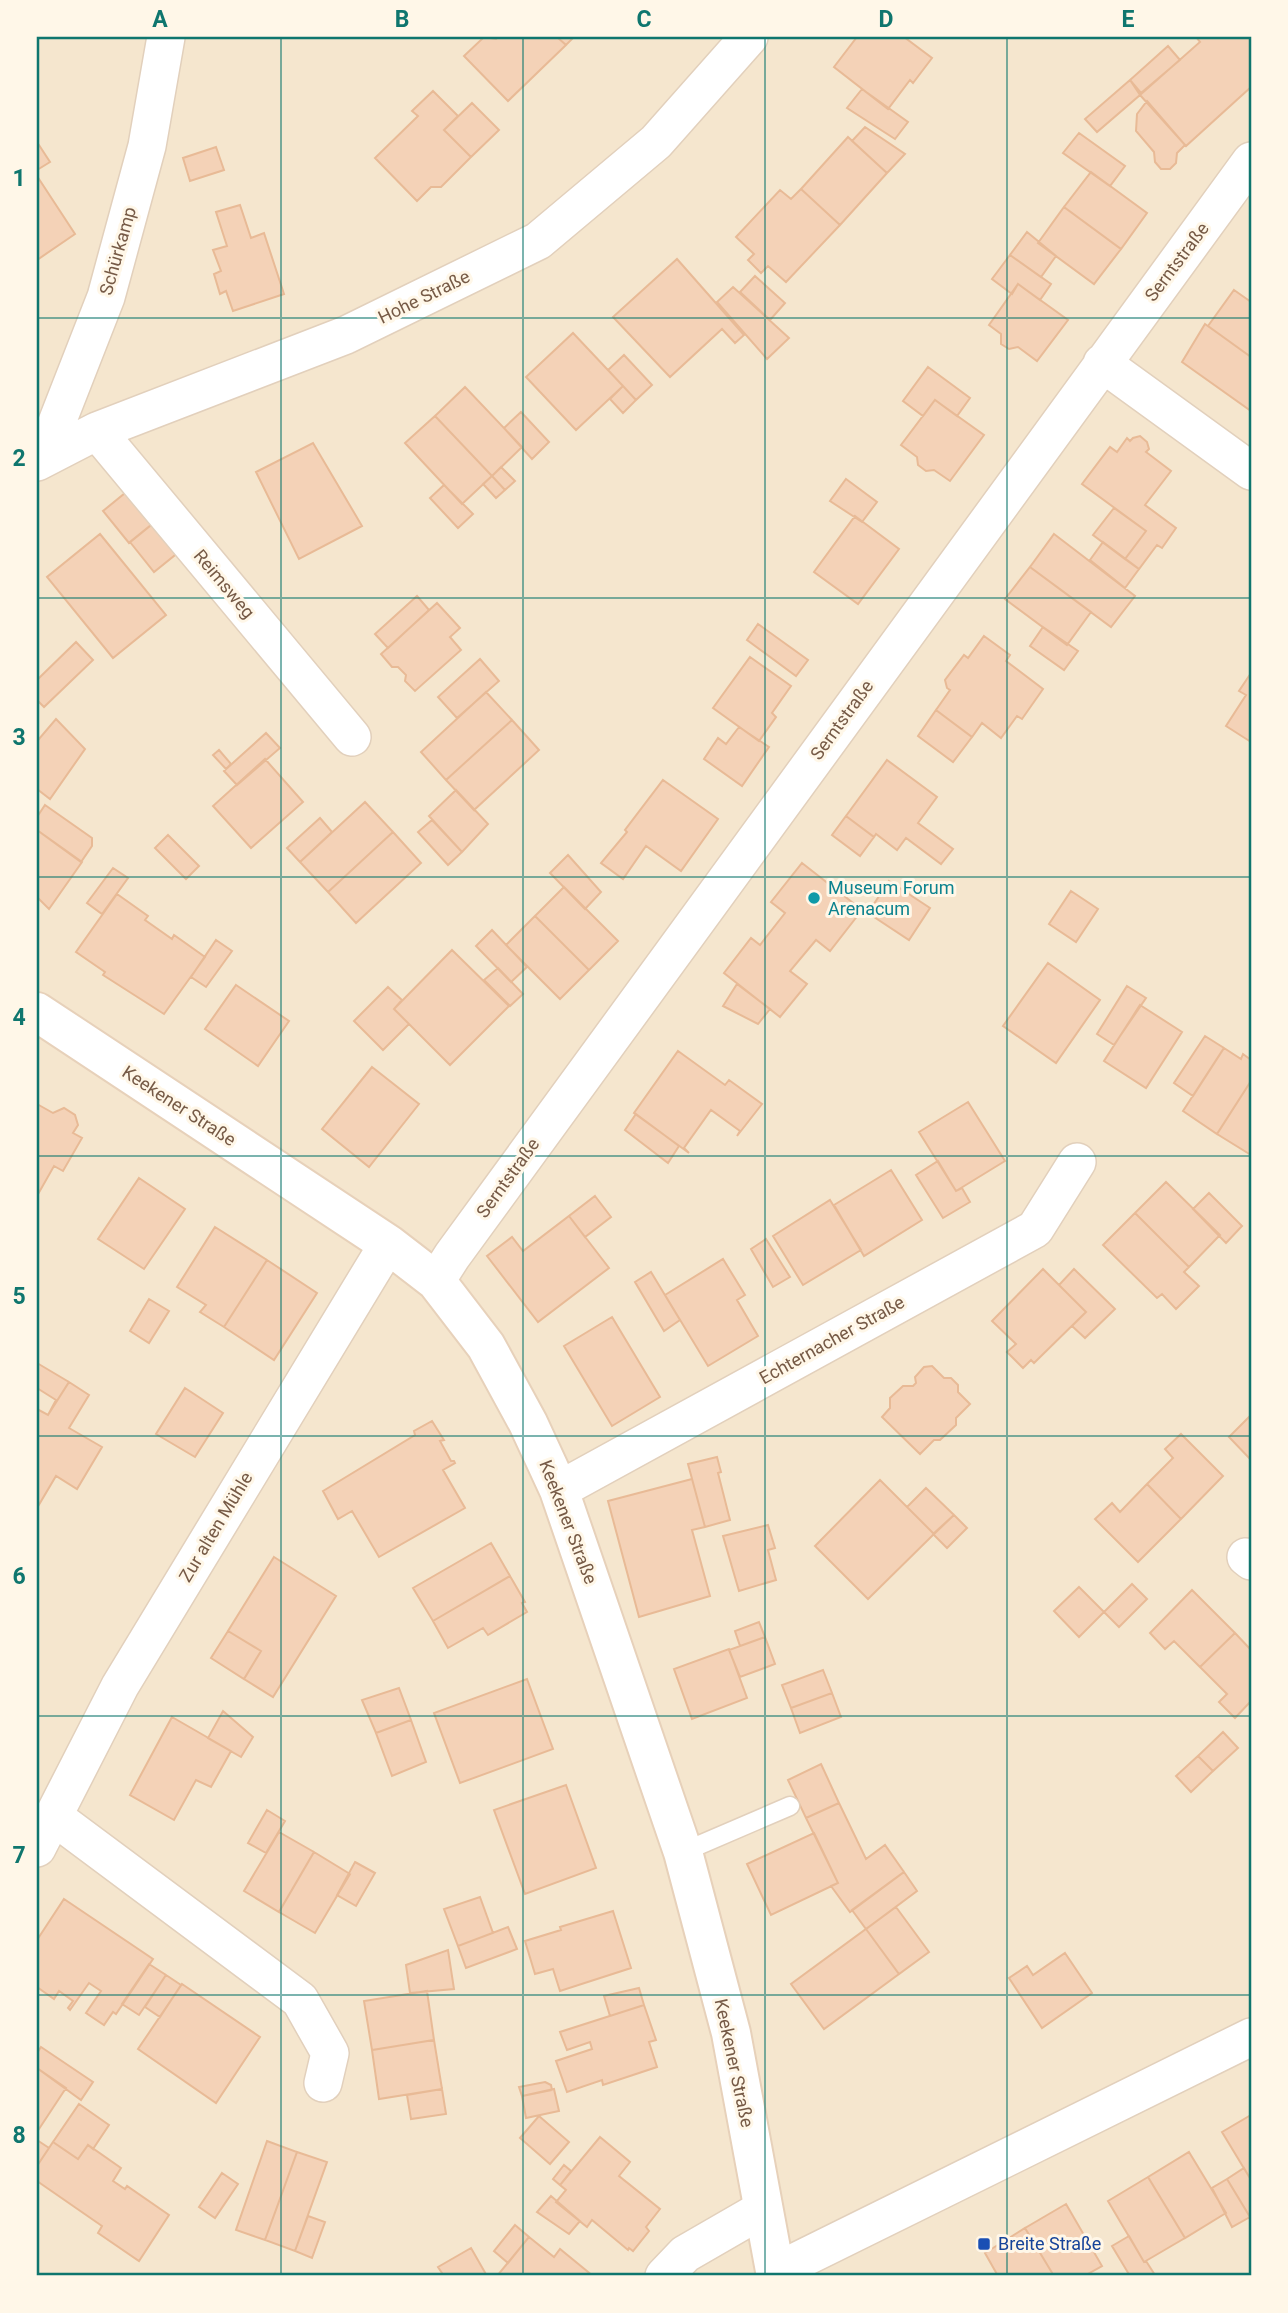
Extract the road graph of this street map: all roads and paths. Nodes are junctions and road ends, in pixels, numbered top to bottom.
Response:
1 (166, 37) edge
2 (749, 37) edge
3 (1251, 161) edge
4 (1102, 363) junction
5 (97, 432) junction
6 (40, 460) edge
7 (1251, 471) edge
8 (352, 737) dead end
9 (37, 1014) edge
10 (1077, 1162) dead end
11 (388, 1244) junction
12 (436, 1281) junction
13 (559, 1490) junction
14 (790, 1806) dead end
15 (53, 1816) junction
16 (37, 1848) edge
17 (682, 1852) junction
18 (1251, 2037) edge
19 (323, 2083) dead end
20 (763, 2209) junction
21 (776, 2274) edge
22 (664, 2276) edge

1 - 6 street, Schürkamp
2 - 5 street, Hohe Straße
3 - 4 street, Serntstraße
4 - 7 street
4 - 12 street, Serntstraße
5 - 6 street, Hohe Straße
5 - 8 street, Reimsweg
9 - 11 main road, Keekener Straße
10 - 13 street, Echternacher Straße
11 - 12 main road, Keekener Straße
11 - 15 street, Zur alten Mühle
12 - 13 main road, Keekener Straße
13 - 17 main road, Keekener Straße
14 - 17 lane
15 - 16 street, Zur alten Mühle
15 - 19 street
17 - 20 main road, Keekener Straße
18 - 21 street
20 - 21 main road, Keekener Straße
20 - 22 street

